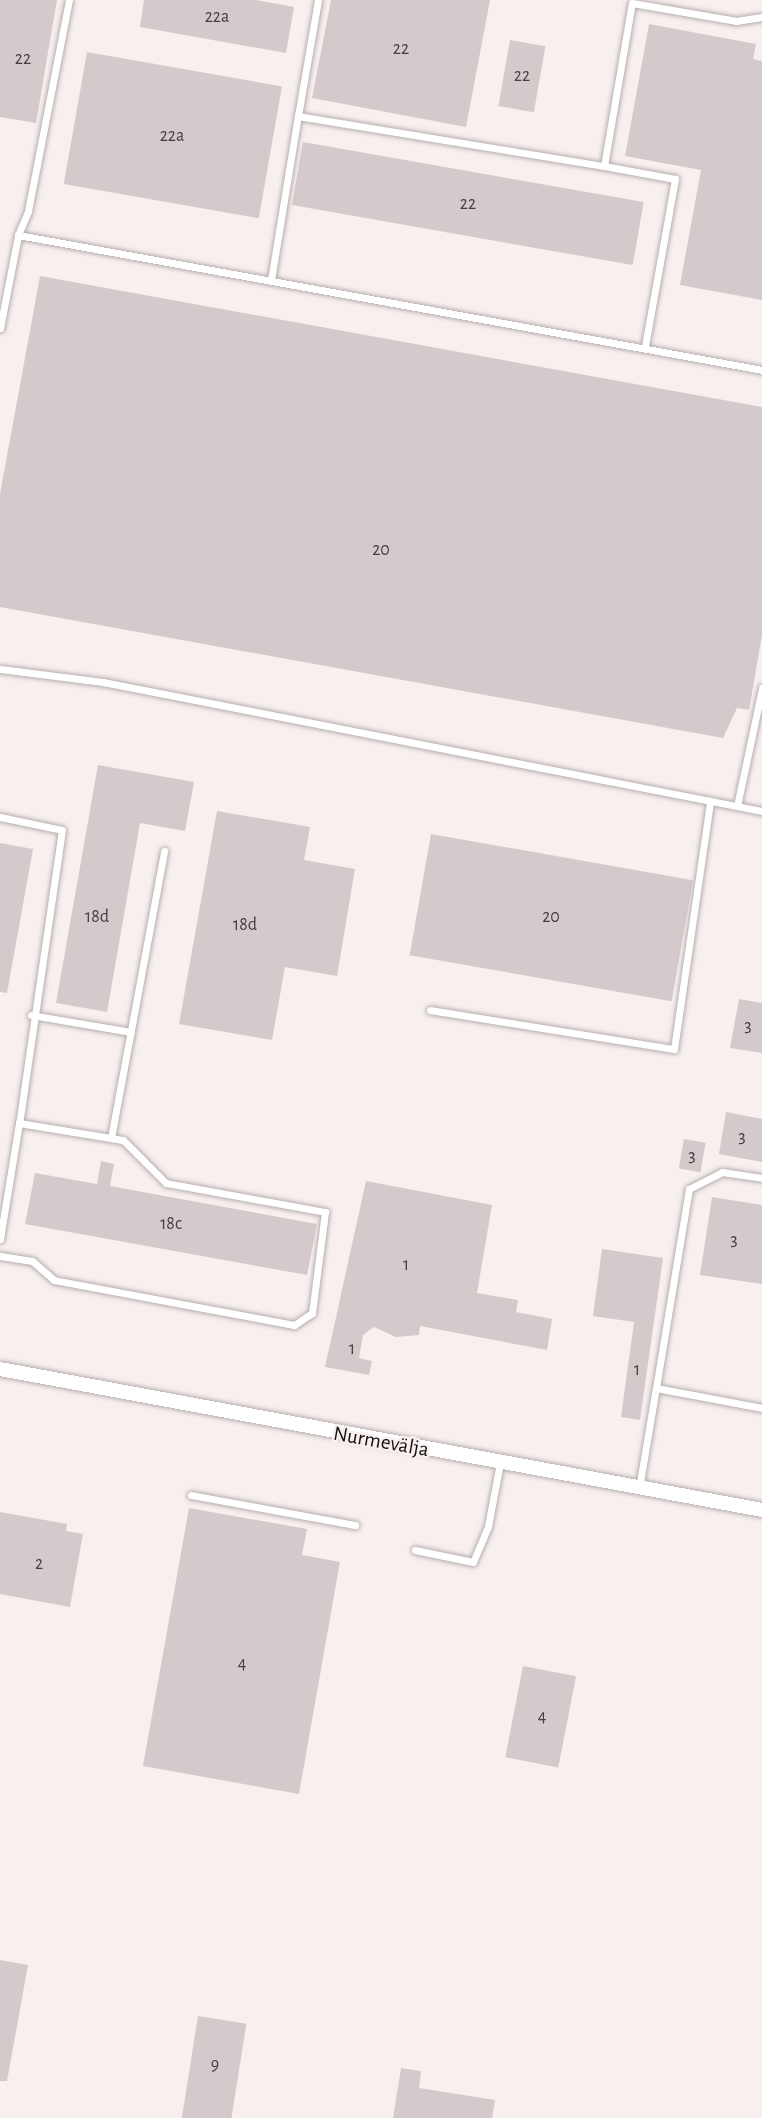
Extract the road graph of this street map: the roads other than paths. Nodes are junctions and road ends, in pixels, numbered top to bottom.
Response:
1 (69, 0) edge
2 (318, 0) edge
3 (762, 17) edge
4 (298, 116) junction
5 (604, 166) junction
6 (18, 235) junction
7 (271, 280) junction
8 (0, 328) edge
9 (645, 346) junction
10 (762, 370) edge
11 (0, 669) edge
12 (762, 688) edge
13 (710, 801) junction
14 (737, 806) junction
15 (762, 811) edge
16 (0, 817) edge
17 (164, 851) dead end
18 (430, 1010) dead end
19 (31, 1015) junction
20 (131, 1032) junction
21 (19, 1123) junction
22 (111, 1138) junction
23 (762, 1178) edge
24 (0, 1239) edge
25 (0, 1256) edge
26 (0, 1369) edge
27 (656, 1388) junction
28 (762, 1408) edge
29 (500, 1463) junction
30 (639, 1488) junction
31 (191, 1495) dead end
32 (762, 1510) edge
33 (355, 1525) dead end
34 (415, 1550) dead end

1 - 6 lane
2 - 4 lane
3 - 5 lane
4 - 5 lane
4 - 7 lane
5 - 9 lane
6 - 7 lane
6 - 8 lane
7 - 9 lane
9 - 10 lane
11 - 13 lane
12 - 14 lane
13 - 14 lane
13 - 18 lane
14 - 15 lane
16 - 19 lane
17 - 20 lane
19 - 20 lane
19 - 21 lane
20 - 22 lane
21 - 22 lane
21 - 24 lane
22 - 25 lane
23 - 27 lane
26 - 29 street, Nurmevälja
27 - 28 lane
27 - 30 lane
29 - 30 street, Nurmevälja
29 - 34 lane
30 - 32 street, Nurmevälja
31 - 33 lane

